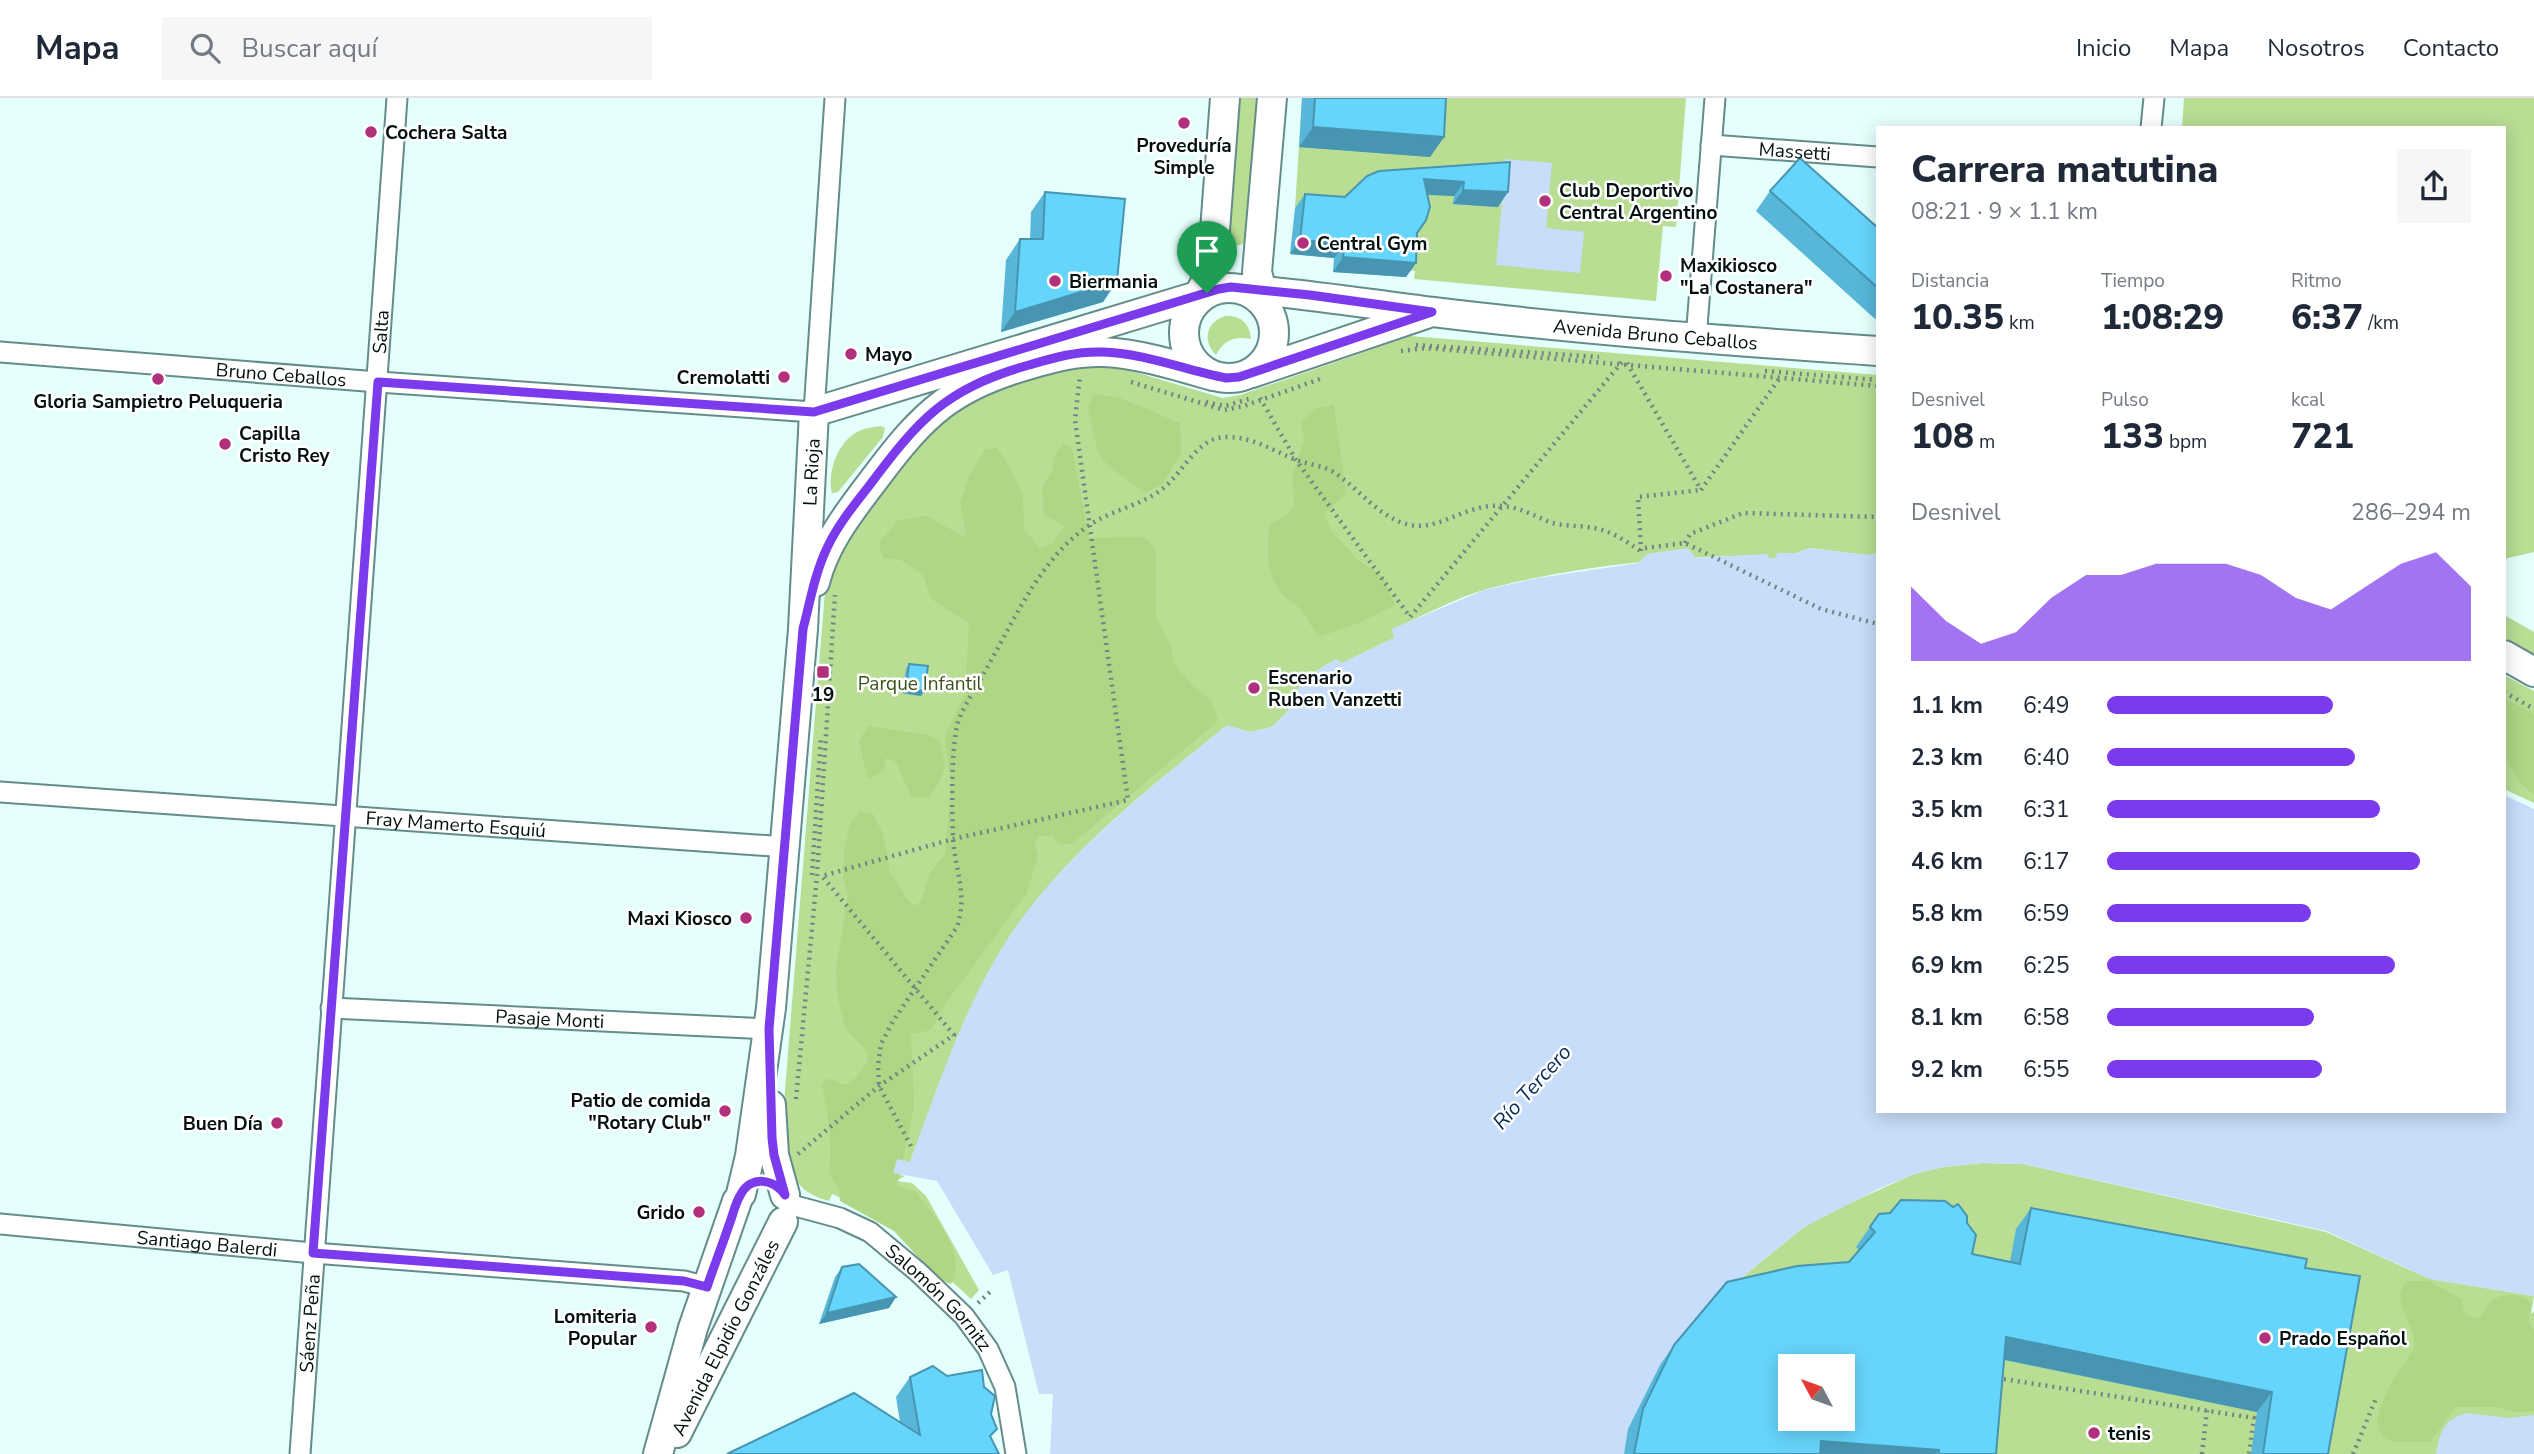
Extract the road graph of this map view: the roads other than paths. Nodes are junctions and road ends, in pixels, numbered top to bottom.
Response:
1 (397, 98) edge
2 (835, 98) edge
3 (1225, 98) edge
4 (1272, 98) edge
5 (1715, 98) edge
6 (2154, 98) edge
7 (2151, 126) edge
8 (1711, 145) junction
9 (1876, 157) edge
10 (1257, 295) junction
11 (1199, 298) junction
12 (1432, 312) junction
13 (1696, 339) junction
14 (1876, 351) edge
15 (0, 352) edge
16 (1213, 376) junction
17 (378, 382) junction
18 (1257, 389) junction
19 (814, 412) junction
20 (803, 629) junction
21 (2506, 656) edge
22 (2534, 672) edge
23 (0, 792) edge
24 (344, 816) junction
25 (786, 847) junction
26 (331, 1008) junction
27 (769, 1029) junction
28 (739, 1197) junction
29 (785, 1207) junction
30 (0, 1224) edge
31 (313, 1253) junction
32 (707, 1287) junction
33 (300, 1454) edge
34 (658, 1454) edge
35 (667, 1454) edge
36 (1016, 1454) edge

1 - 17 street, Salta
2 - 19 street, La Rioja
3 - 11 main road
4 - 10 main road
5 - 8 street
6 - 7 street
8 - 9 street, Massetti
8 - 13 street
10 - 11 main road
10 - 12 main road, Avenida Bruno Ceballos
10 - 18 main road
11 - 16 main road
11 - 19 main road
12 - 13 main road, Avenida Bruno Ceballos
12 - 18 main road, Avenida Bruno Ceballos
13 - 14 main road, Avenida Bruno Ceballos
15 - 17 street, Bruno Ceballos
16 - 18 main road
16 - 20 main road
17 - 19 street, Bruno Ceballos
17 - 24 street, Salta
19 - 20 main road, La Rioja
20 - 25 main road, La Rioja
21 - 22 main road
23 - 24 street, Fray Mamerto Esquiú
24 - 25 street, Fray Mamerto Esquiú
24 - 26 street, Sáenz Peña
25 - 27 main road, Avenida Elpidio Gonzáles
26 - 27 street, Pasaje Monti
26 - 31 street, Sáenz Peña
27 - 28 main road, Avenida Elpidio Gonzáles
27 - 29 main road, Avenida Elpidio Gonzáles
28 - 29 main road
28 - 29 main road
28 - 32 main road, Avenida Elpidio Gonzáles
29 - 35 main road, Avenida Elpidio Gonzáles
29 - 36 street, Salomón Gornitz
30 - 31 street, Santiago Balerdi
31 - 32 street, Santiago Balerdi
31 - 33 street, Sáenz Peña
32 - 34 main road, Avenida Elpidio Gonzáles

